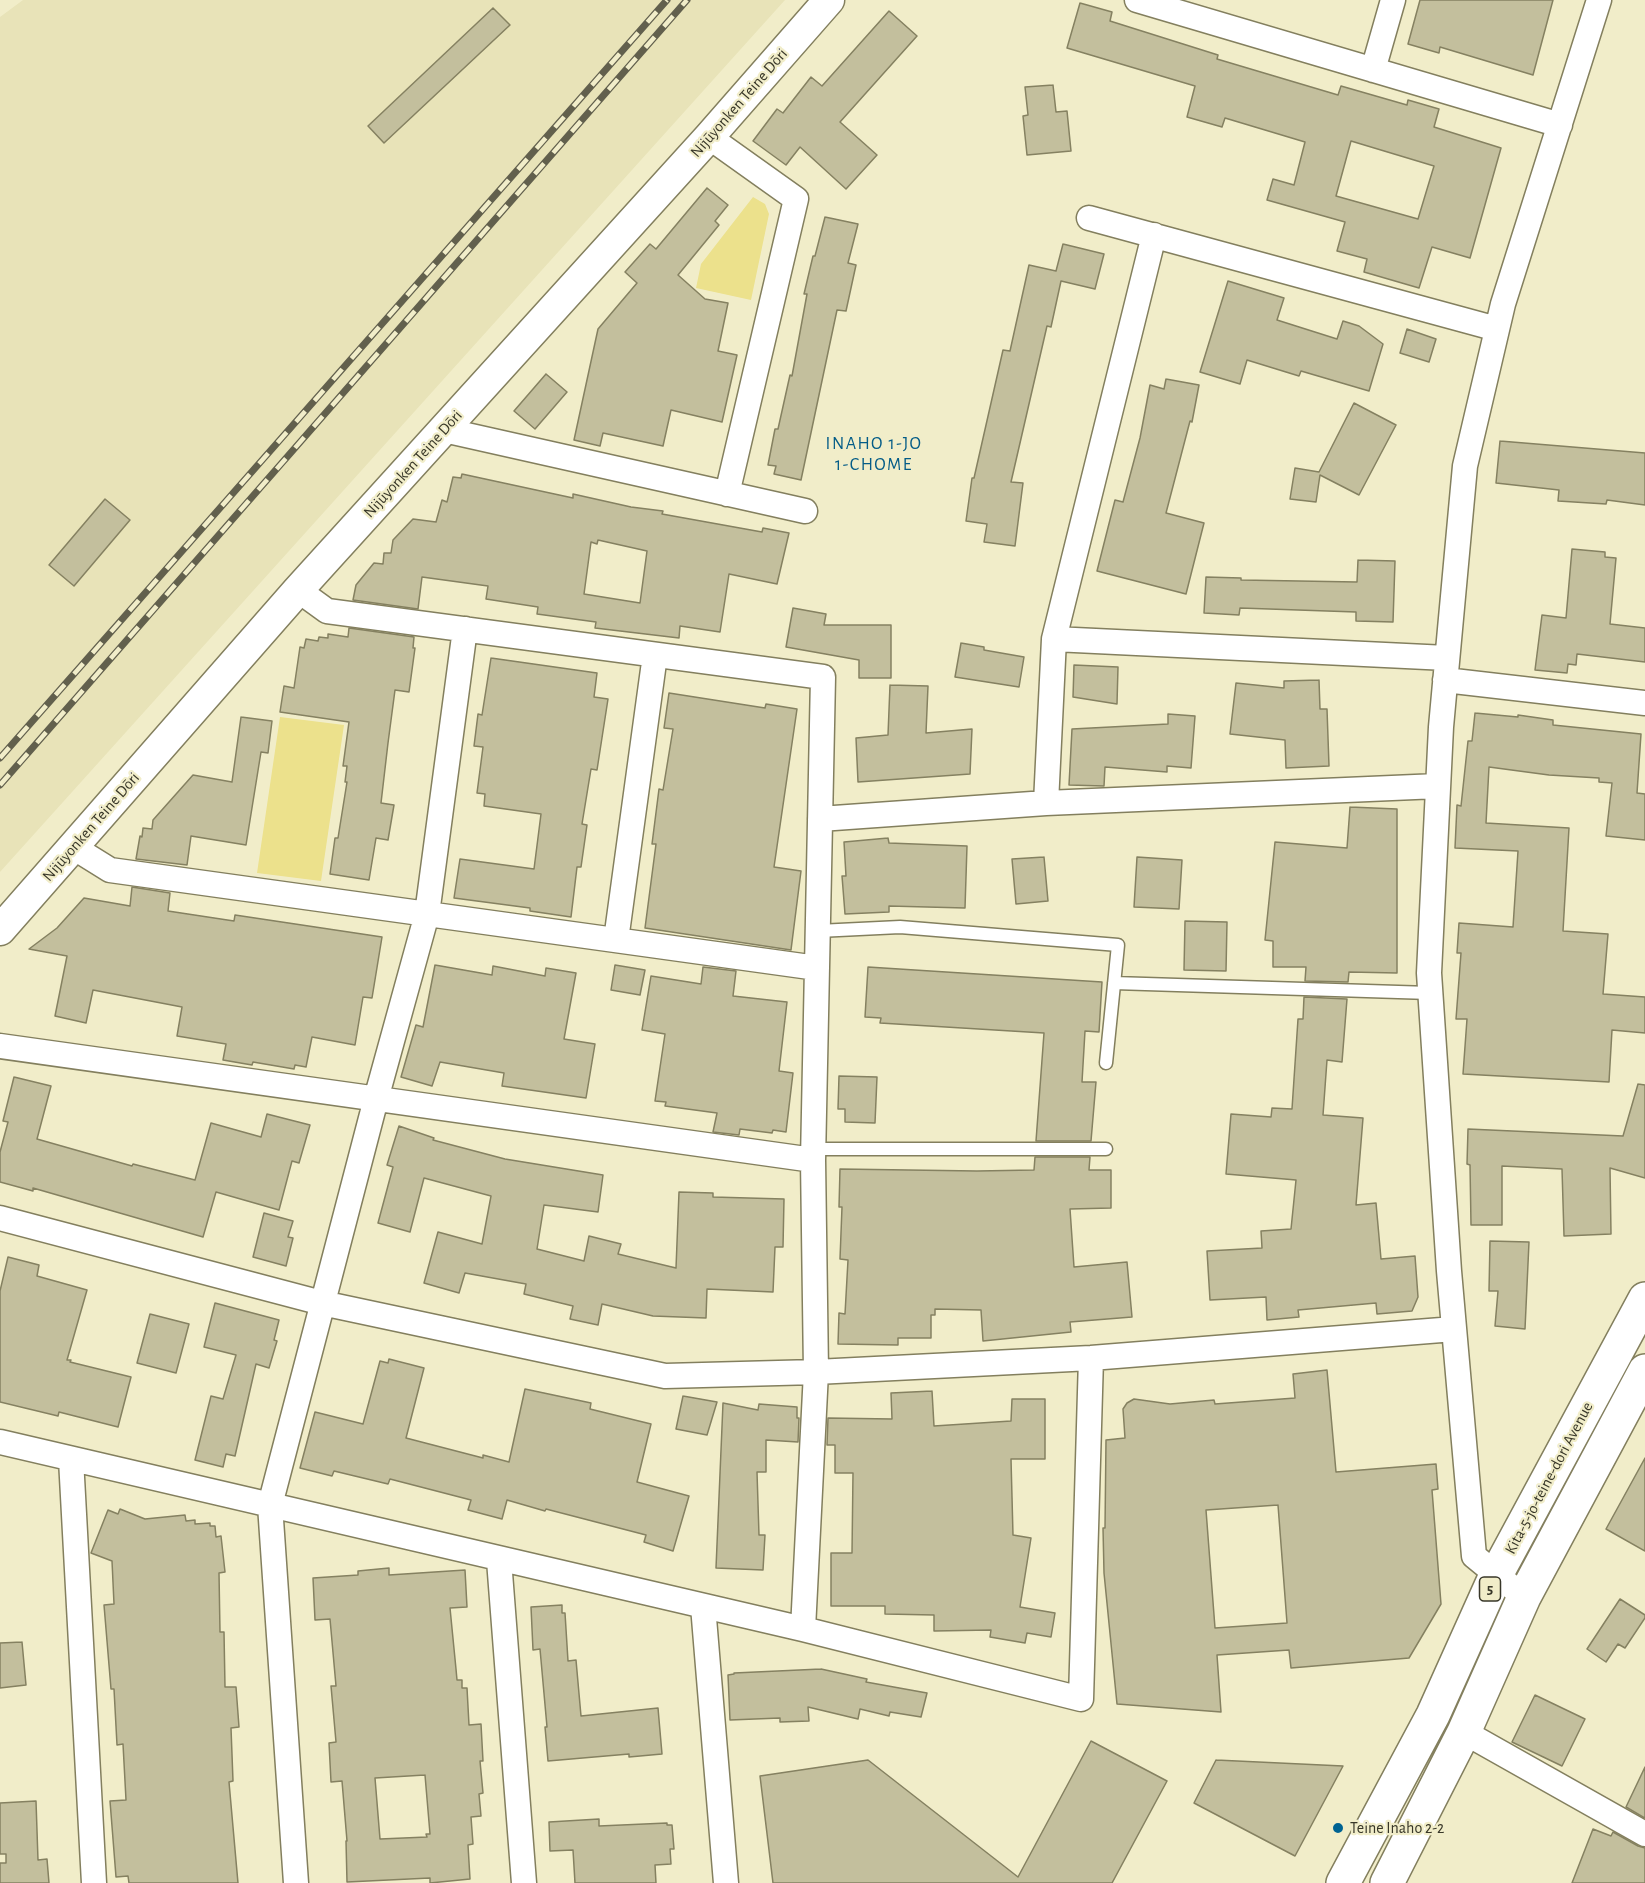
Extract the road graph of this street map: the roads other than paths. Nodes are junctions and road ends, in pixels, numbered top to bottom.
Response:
1 (829, 0) edge
2 (1137, 0) edge
3 (1393, 0) edge
4 (1599, 0) edge
5 (1373, 70) junction
6 (1560, 125) junction
7 (709, 137) junction
8 (1089, 218) dead end
9 (1154, 235) junction
10 (1497, 328) junction
11 (444, 430) junction
12 (727, 494) junction
13 (805, 511) dead end
14 (298, 590) junction
15 (465, 629) junction
16 (1054, 639) junction
17 (655, 655) junction
18 (1446, 669) junction
19 (1645, 704) edge
20 (1438, 786) junction
21 (1046, 803) junction
22 (820, 819) junction
23 (74, 847) junction
24 (427, 914) junction
25 (0, 930) edge
26 (818, 931) junction
27 (616, 940) junction
28 (817, 968) junction
29 (1114, 983) junction
30 (1430, 993) junction
31 (0, 1046) edge
32 (1106, 1064) dead end
33 (376, 1099) junction
34 (1106, 1149) dead end
35 (813, 1154) junction
36 (0, 1218) edge
37 (1645, 1299) edge
38 (322, 1303) junction
39 (1454, 1329) junction
40 (1090, 1358) junction
41 (1645, 1371) edge
42 (816, 1372) junction
43 (0, 1442) edge
44 (71, 1459) junction
45 (270, 1505) junction
46 (499, 1560) junction
47 (1497, 1575) junction
48 (1524, 1597) junction
49 (703, 1606) junction
50 (803, 1629) junction
51 (1464, 1732) junction
52 (1645, 1834) edge
53 (94, 1883) edge
54 (296, 1883) edge
55 (524, 1883) edge
56 (726, 1883) edge
57 (1343, 1883) edge
58 (1387, 1883) edge

1 - 7 street, Nijūyonken Teine Dōri
2 - 5 street
3 - 5 street
4 - 6 street
5 - 6 street
6 - 10 street
7 - 11 street, Nijūyonken Teine Dōri
7 - 12 street
8 - 9 street
9 - 10 street
9 - 16 street
10 - 18 street
11 - 12 street
11 - 14 street, Nijūyonken Teine Dōri
12 - 13 street
14 - 15 street
14 - 23 street, Nijūyonken Teine Dōri
15 - 17 street
15 - 24 street
16 - 18 street
16 - 21 street
17 - 22 street
17 - 27 street
18 - 19 street
18 - 20 street
20 - 21 street
20 - 30 street
21 - 22 street
22 - 26 street
23 - 24 street
23 - 25 street, Nijūyonken Teine Dōri
24 - 27 street
24 - 33 street
26 - 28 street
26 - 29 lane
27 - 28 street
28 - 35 street
29 - 30 lane
29 - 32 lane
30 - 39 street
31 - 33 street
33 - 35 street
33 - 38 street
34 - 35 lane
35 - 42 street
36 - 38 street
37 - 47 highway, Kita-5-jo-teine-dori Avenue / 5
38 - 42 street
38 - 45 street
39 - 40 street
39 - 47 street
40 - 42 street
40 - 50 street
41 - 48 highway, Kita-5-jo-teine-dori Avenue / 5
42 - 50 street
43 - 44 street
44 - 45 street
44 - 53 street
45 - 46 street
45 - 54 street
46 - 49 street
46 - 55 street
47 - 48 street
47 - 57 highway, Kita-5-jo-teine-dori Avenue / 5
48 - 51 highway, Kita-5-jo-teine-dori Avenue / 5
49 - 50 street
49 - 56 street
51 - 52 street
51 - 58 highway, Kita-5-jo-teine-dori Avenue / 5

